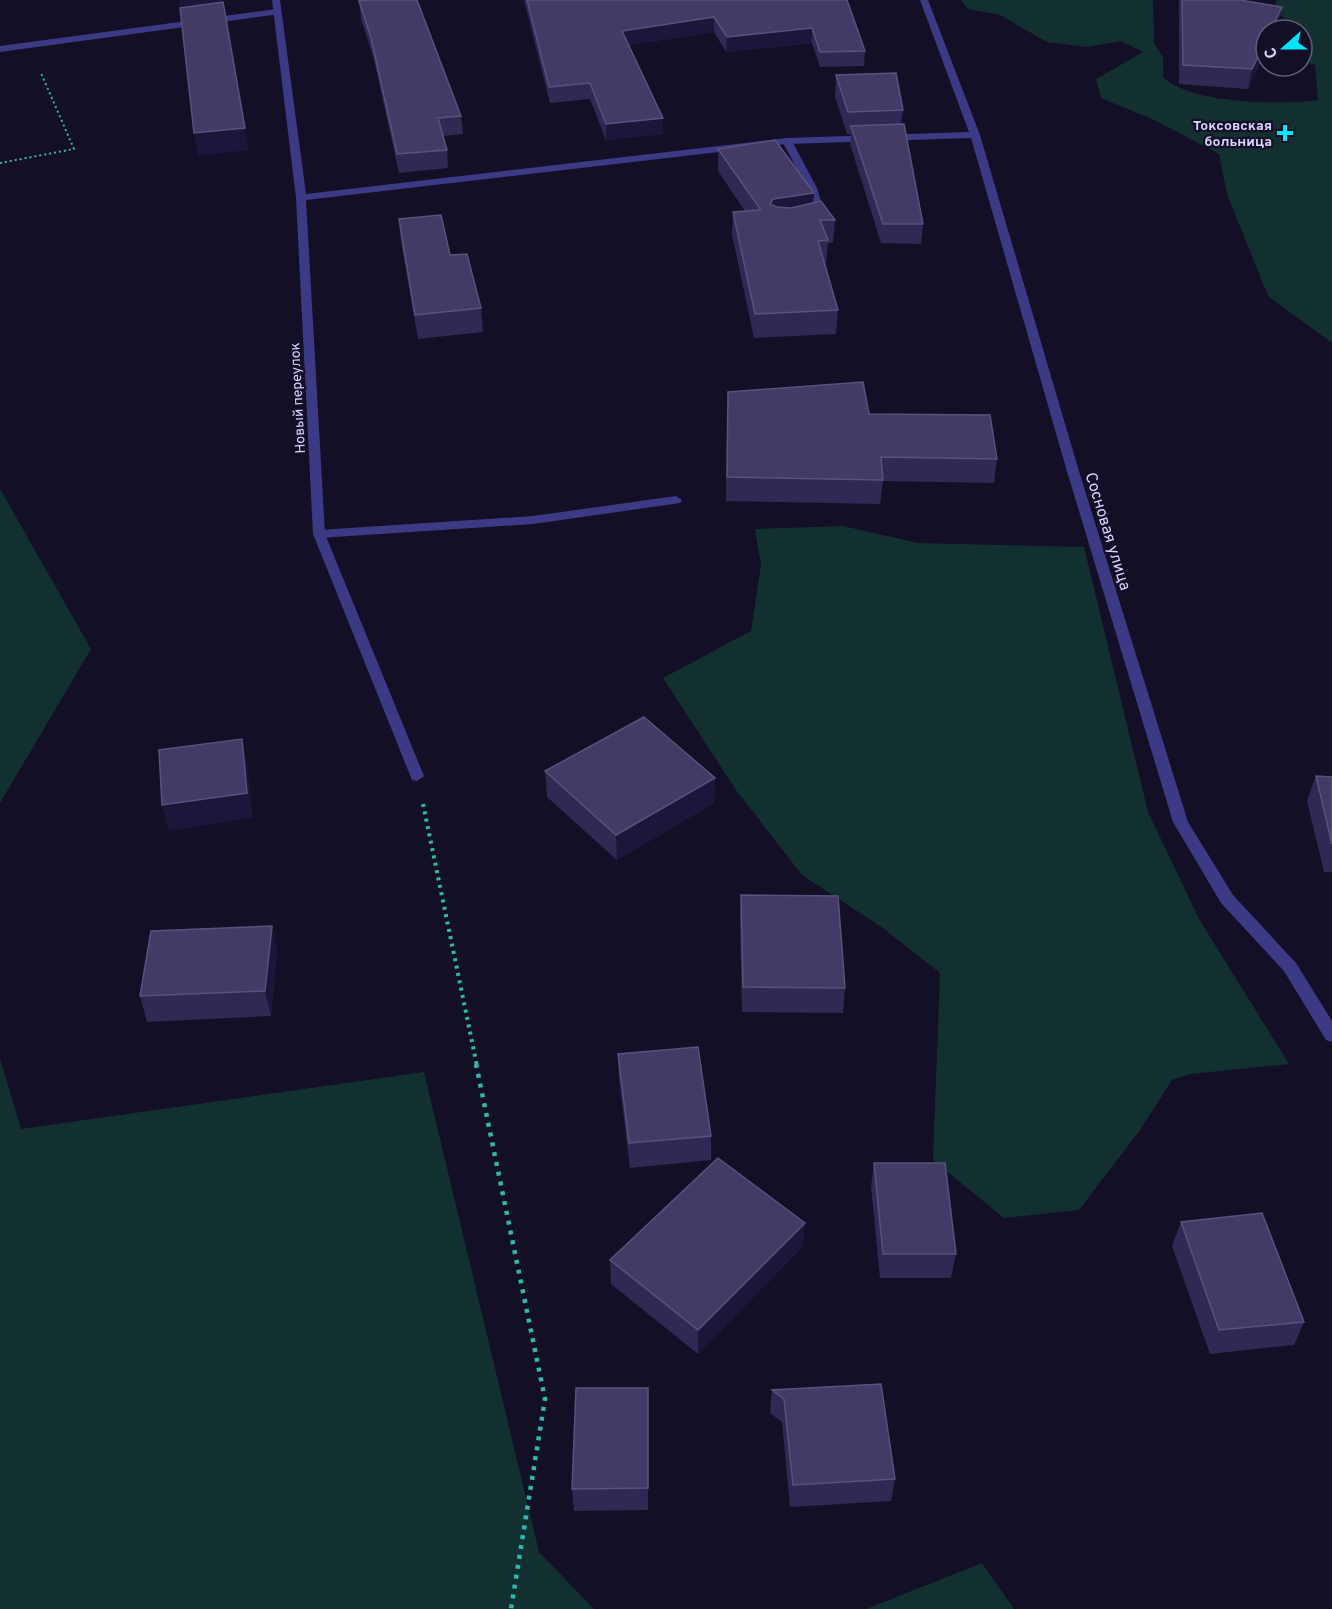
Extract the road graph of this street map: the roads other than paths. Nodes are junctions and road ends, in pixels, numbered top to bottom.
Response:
1 (924, 0) edge
2 (276, 6) edge
3 (0, 49) edge
4 (975, 135) junction
5 (787, 141) junction
6 (301, 198) junction
7 (806, 224) edge
8 (676, 500) dead end
9 (320, 534) junction
10 (417, 776) road end
11 (1332, 1035) edge

1 - 4 street, Сосновая улица
2 - 3 street
2 - 6 street, Новый переулок
4 - 5 street
4 - 11 street, Сосновая улица
5 - 6 street
5 - 7 street
6 - 9 street, Новый переулок
8 - 9 street
9 - 10 street, Новый переулок

